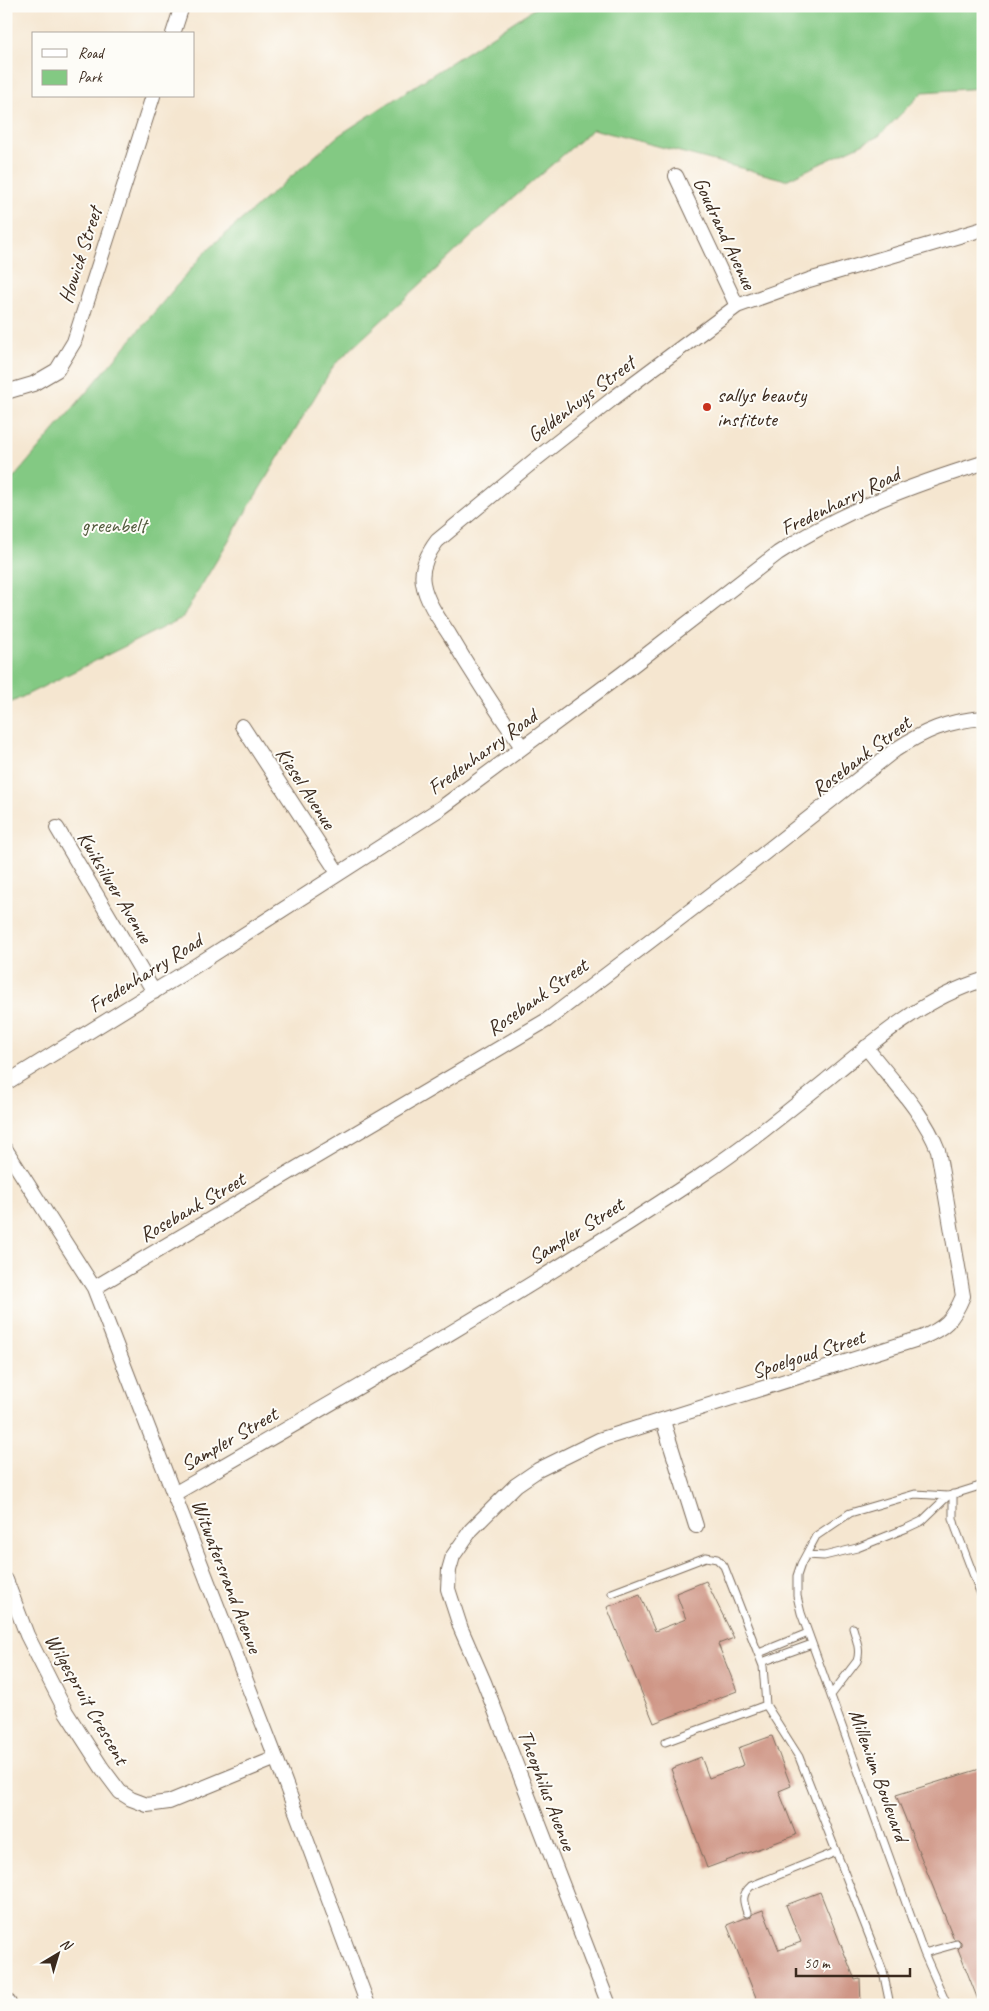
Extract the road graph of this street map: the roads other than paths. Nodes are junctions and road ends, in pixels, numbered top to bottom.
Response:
1 (182, 6) edge
2 (174, 32) edge
3 (151, 98) edge
4 (676, 176) dead end
5 (983, 229) edge
6 (737, 306) junction
7 (6, 392) edge
8 (983, 463) edge
9 (983, 718) edge
10 (242, 726) dead end
11 (522, 747) junction
12 (57, 828) dead end
13 (338, 873) junction
14 (983, 980) edge
15 (154, 992) junction
16 (866, 1048) junction
17 (6, 1083) edge
18 (6, 1150) edge
19 (94, 1288) junction
20 (664, 1421) junction
21 (983, 1484) edge
22 (174, 1494) junction
23 (951, 1495) junction
24 (696, 1526) dead end
25 (806, 1556) junction
26 (6, 1580) edge
27 (448, 1590) joint
28 (612, 1593) dead end
29 (983, 1600) edge
30 (853, 1628) dead end
31 (808, 1633) junction
32 (812, 1644) junction
33 (759, 1653) junction
34 (762, 1662) junction
35 (831, 1694) junction
36 (766, 1705) junction
37 (665, 1742) dead end
38 (276, 1758) junction
39 (836, 1852) junction
40 (747, 1913) dead end
41 (956, 1944) dead end
42 (924, 1953) junction
43 (368, 2005) edge
44 (609, 2005) edge
45 (890, 2005) edge
46 (947, 2005) edge

1 - 2 street
3 - 7 street, Howick Street
4 - 6 street, Goudrand Avenue
5 - 6 street, Geldenhuys Street
6 - 11 street, Geldenhuys Street
8 - 11 street, Fredenharry Road
9 - 19 street, Rosebank Street
10 - 13 street, Kiesel Avenue
11 - 13 street, Fredenharry Road
12 - 15 street, Kwiksilwer Avenue
13 - 15 street, Fredenharry Road
14 - 16 street, Sampler Street
15 - 17 street, Fredenharry Road
16 - 20 street, Spoelgoud Street
16 - 22 street, Sampler Street
18 - 19 street, Witwatersrand Avenue
19 - 22 street, Witwatersrand Avenue
20 - 24 street
20 - 27 street, Spoelgoud Street
21 - 23 lane
22 - 38 street, Witwatersrand Avenue
23 - 25 lane
23 - 25 lane, Millenium Boulevard
23 - 29 lane
25 - 31 lane, Millenium Boulevard
26 - 38 street, Wilgespruit Crescent
27 - 44 street, Theophilus Avenue
28 - 33 lane
30 - 35 lane
31 - 32 lane, Millenium Boulevard
31 - 33 lane
32 - 34 lane
32 - 35 lane, Millenium Boulevard
33 - 34 lane
34 - 36 lane
35 - 42 lane, Millenium Boulevard
36 - 37 lane
36 - 39 lane
38 - 43 street, Witwatersrand Avenue
39 - 40 lane
39 - 45 lane
41 - 42 lane
42 - 46 lane, Millenium Boulevard

